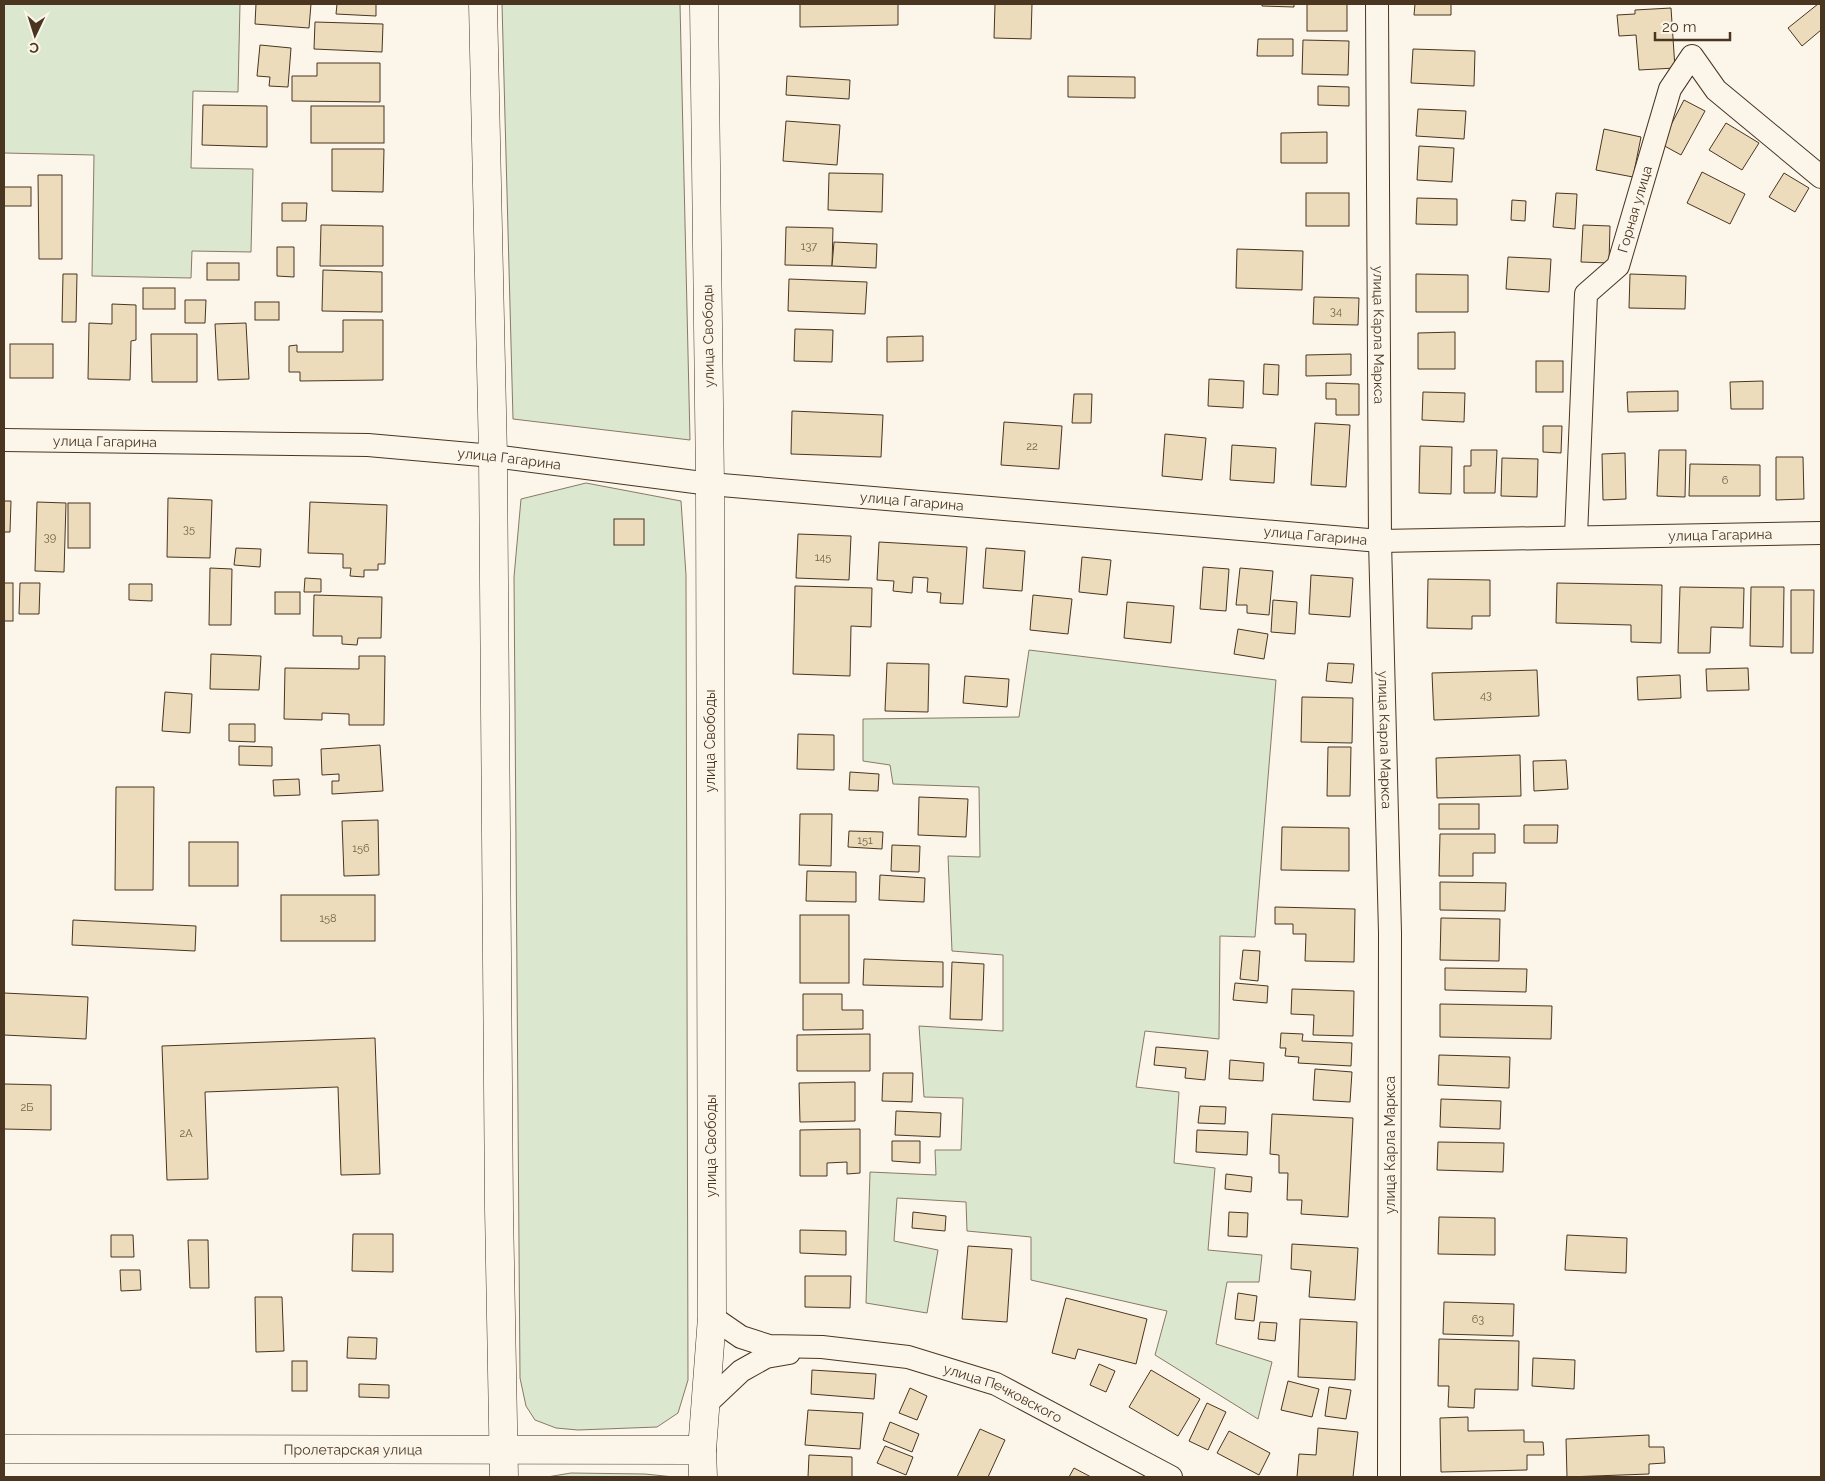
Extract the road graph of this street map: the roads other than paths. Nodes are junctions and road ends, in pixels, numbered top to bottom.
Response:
1 (483, 4) edge
2 (704, 4) edge
3 (1377, 4) edge
4 (1821, 177) edge
5 (4, 440) edge
6 (493, 456) junction
7 (710, 484) junction
8 (1821, 532) edge
9 (1576, 536) junction
10 (1380, 541) junction
11 (712, 1317) junction
12 (822, 1347) junction
13 (705, 1405) junction
14 (4, 1449) edge
15 (504, 1449) junction
16 (702, 1450) junction
17 (504, 1477) edge
18 (703, 1477) edge
19 (1171, 1477) edge
20 (1389, 1477) edge

1 - 6 main road
2 - 7 main road, улица Свободы
3 - 10 street, улица Карла Маркса
4 - 9 street, Горная улица
5 - 6 street, улица Гагарина
6 - 7 street, улица Гагарина
6 - 15 main road
7 - 10 street, улица Гагарина
7 - 11 main road, улица Свободы
8 - 9 street, улица Гагарина
9 - 10 street, улица Гагарина
10 - 20 street, улица Карла Маркса
11 - 12 street
11 - 13 main road, улица Свободы
12 - 13 street
12 - 19 street, улица Печковского
13 - 16 main road, улица Свободы
14 - 15 main road, Пролетарская улица
15 - 16 main road, Пролетарская улица
15 - 17 main road
16 - 18 main road, улица Свободы

